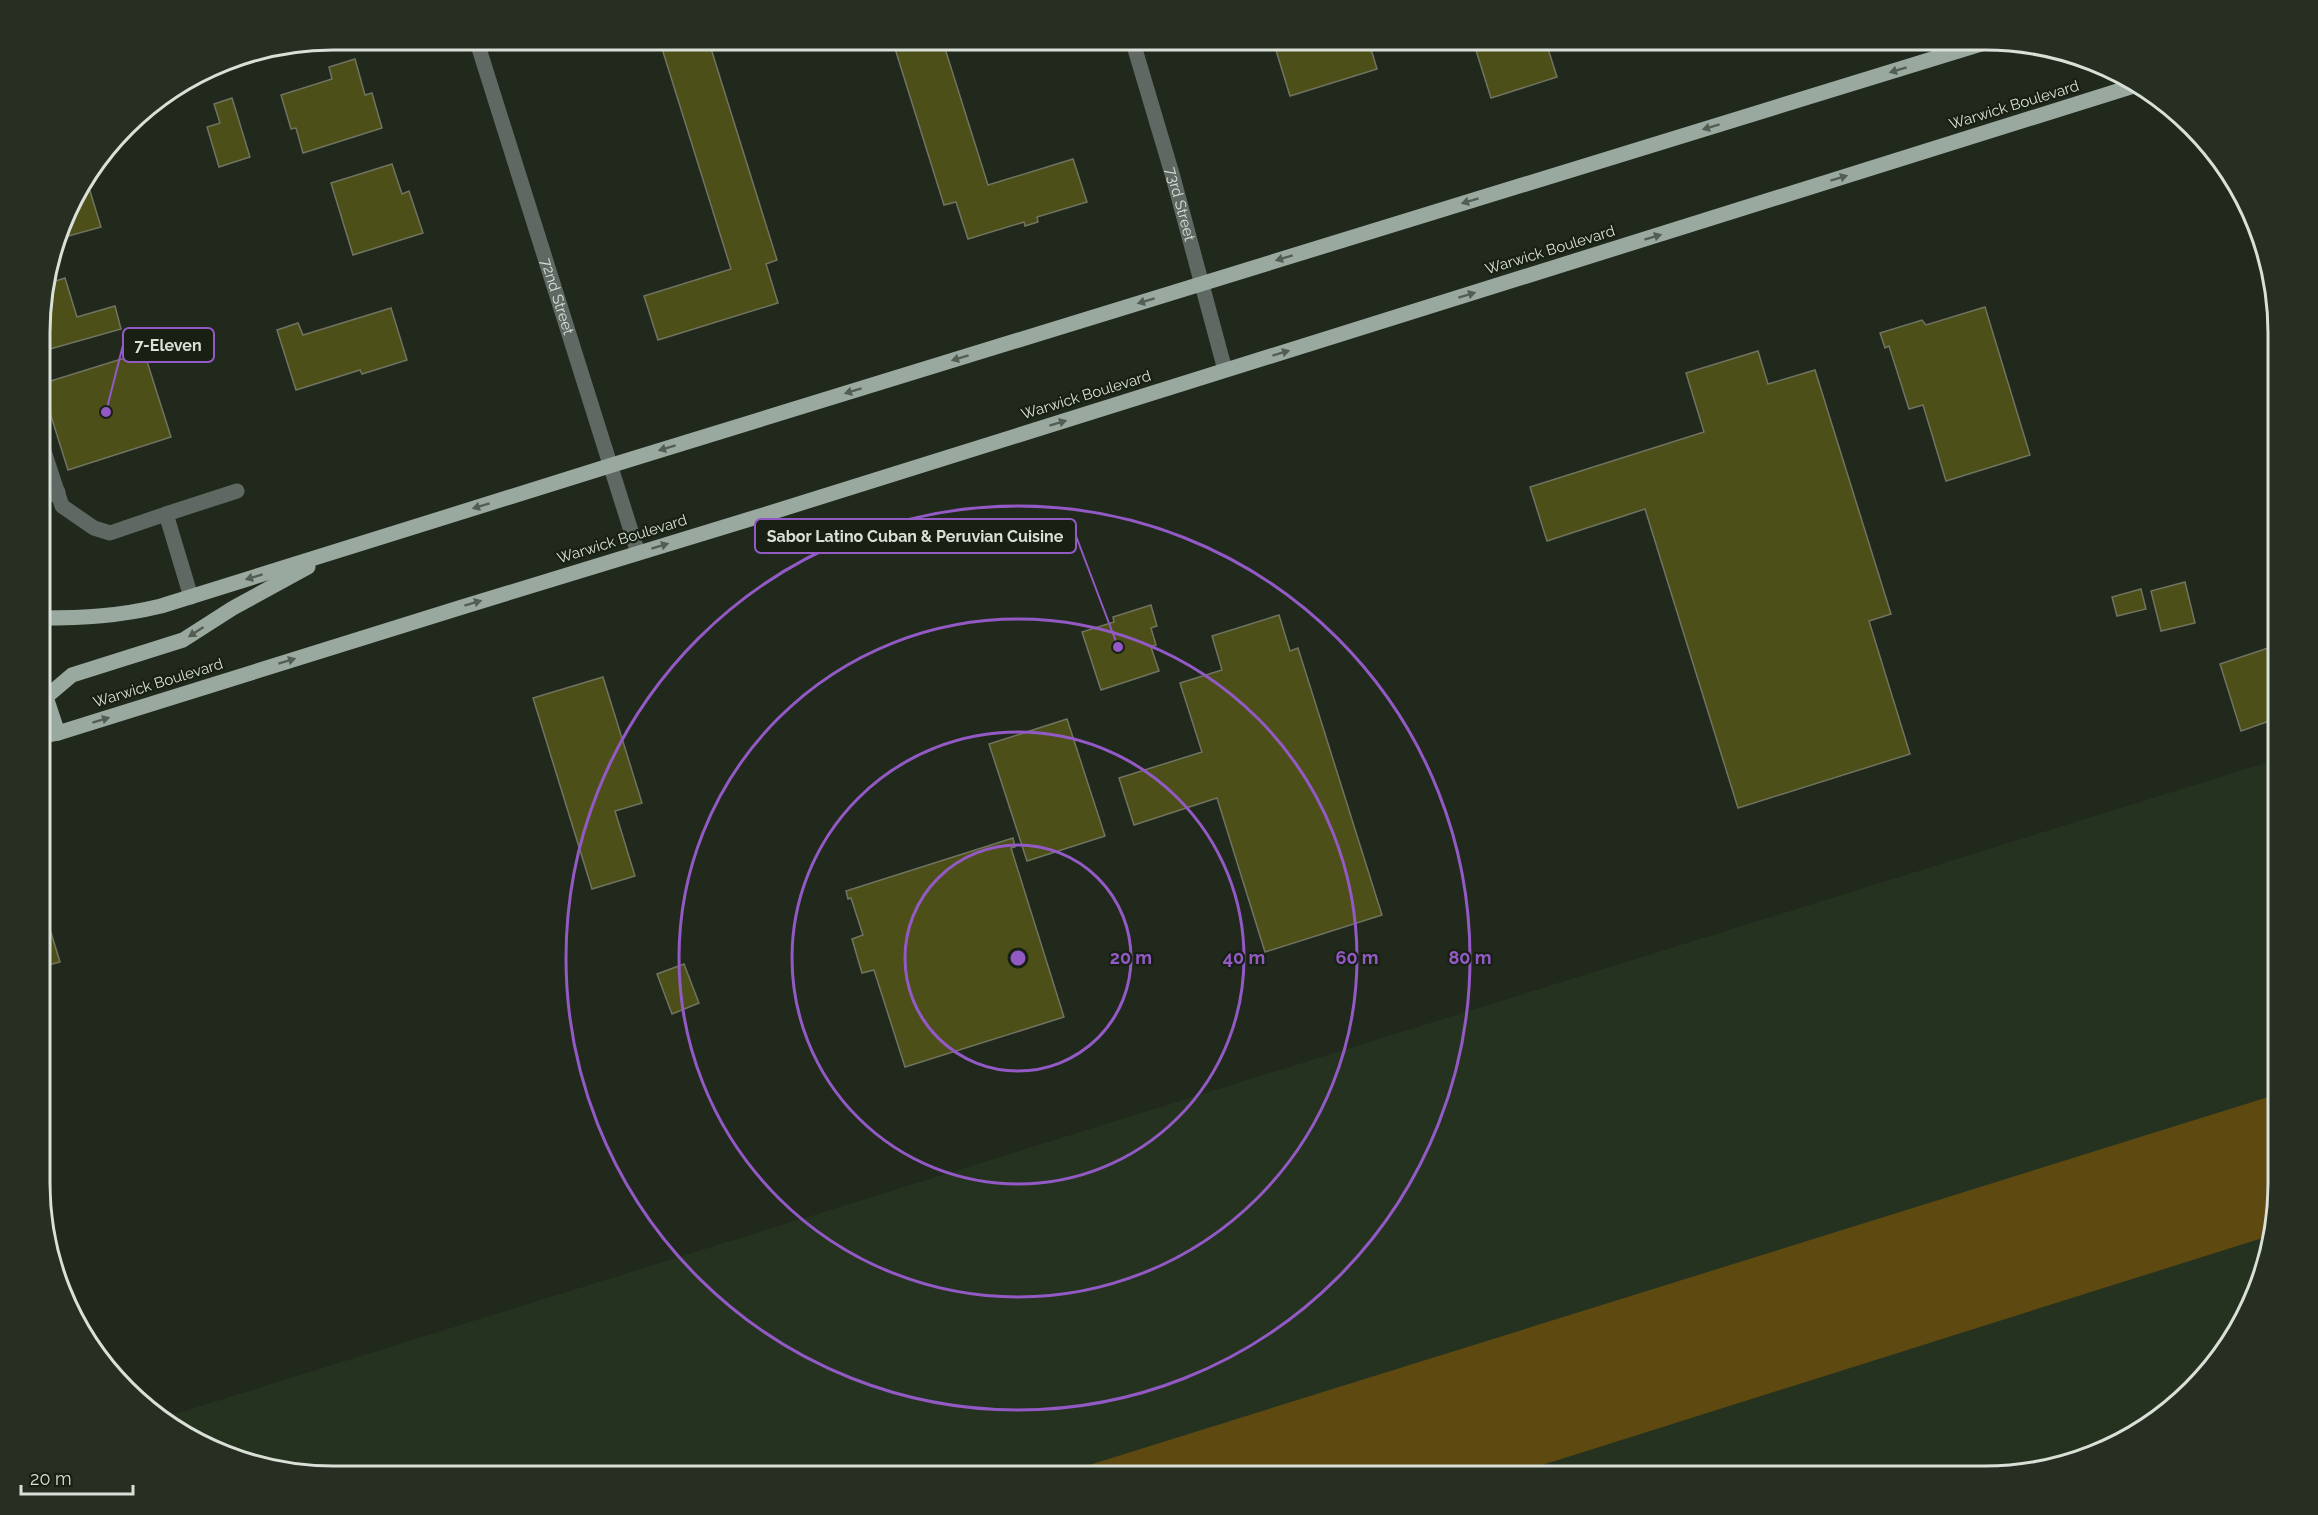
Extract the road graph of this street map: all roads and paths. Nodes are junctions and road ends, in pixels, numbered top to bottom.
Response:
1 (479, 50) edge
2 (1135, 50) edge
3 (1961, 50) edge
4 (2128, 88) edge
5 (1202, 283) junction
6 (1225, 370) junction
7 (609, 466) junction
8 (50, 468) edge
9 (237, 491) dead end
10 (58, 492) junction
11 (50, 495) edge
12 (166, 514) junction
13 (338, 551) junction
14 (638, 553) junction
15 (191, 597) junction
16 (50, 618) edge
17 (50, 694) edge
18 (50, 709) edge
19 (58, 733) junction
20 (50, 734) edge

1 - 7 street, 72nd Street
2 - 5 street, 73rd Street
3 -> 5 main road
6 -> 4 main road, Warwick Boulevard
5 - 6 street, 73rd Street
5 -> 7 main road
14 -> 6 main road, Warwick Boulevard
7 -> 13 main road
7 - 14 street, 72nd Street
8 - 10 street
9 - 12 street
10 - 11 street
10 - 12 street
12 - 15 street
13 -> 15 main road
13 -> 17 main road
19 -> 14 main road, Warwick Boulevard
15 - 16 main road
18 -> 19 main road
19 - 20 main road, Warwick Boulevard

